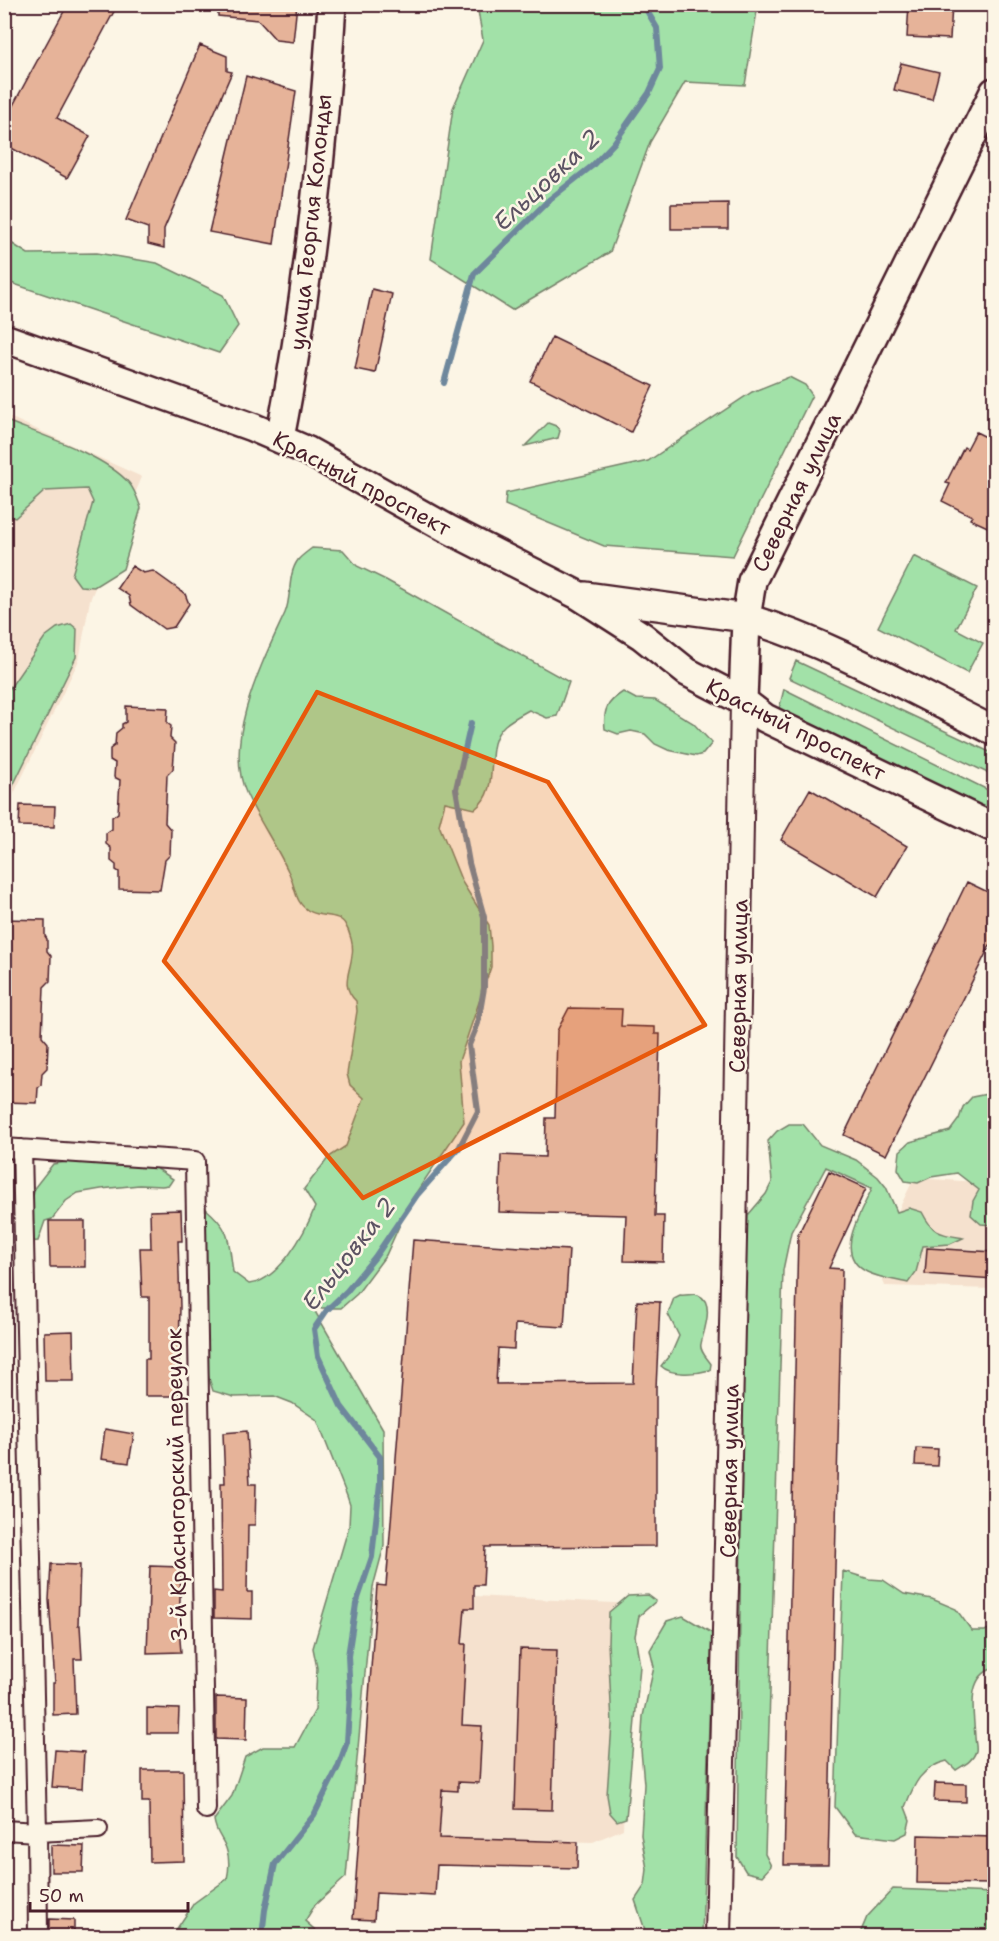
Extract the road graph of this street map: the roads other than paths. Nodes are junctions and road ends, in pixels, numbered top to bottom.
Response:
1 (332, 4) edge
2 (994, 92) edge
3 (4, 338) edge
4 (280, 438) junction
5 (578, 595) junction
6 (746, 618) junction
7 (743, 701) junction
8 (994, 731) edge
9 (994, 828) edge
10 (14, 1148) edge
11 (206, 1809) dead end
12 (98, 1829) dead end
13 (4, 1830) edge
14 (37, 1832) junction
15 (38, 1936) edge
16 (718, 1936) edge

1 - 4 main road, улица Георгия Колонды
2 - 6 main road, Северная улица
3 - 4 main road, Красный проспект
4 - 5 main road, Красный проспект
5 - 6 main road, Красный проспект
5 - 7 main road, Красный проспект
6 - 7 main road, Северная улица
6 - 8 main road, Красный проспект
7 - 9 main road, Красный проспект
7 - 16 street, Северная улица
10 - 11 street, 3-й Красногорский переулок
10 - 14 street
12 - 14 street
13 - 14 street
14 - 15 street

